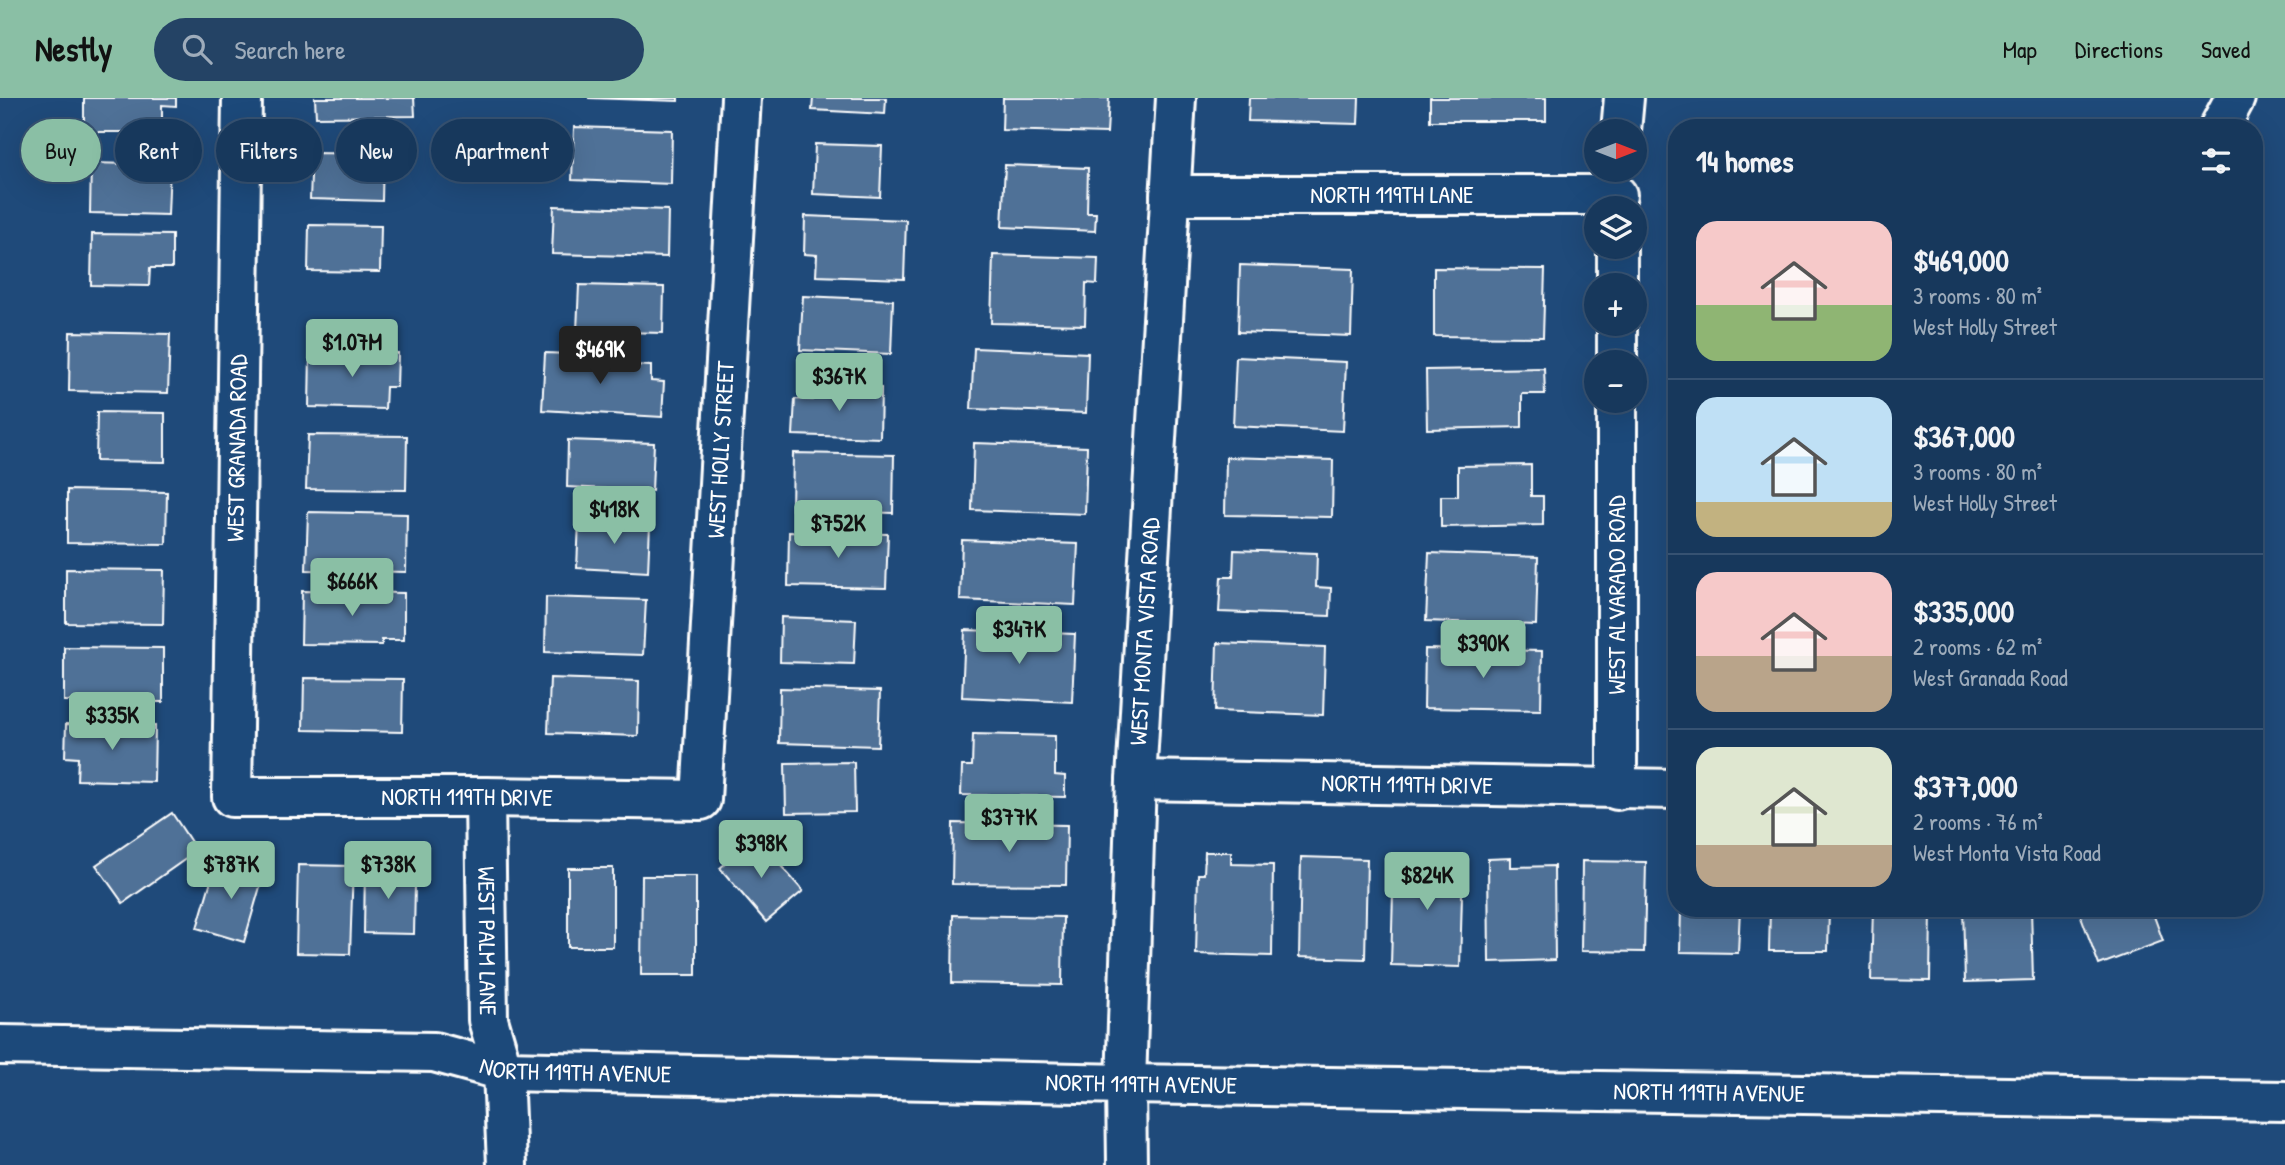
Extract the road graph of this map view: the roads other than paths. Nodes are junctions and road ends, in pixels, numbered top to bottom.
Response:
1 (242, 98) edge
2 (741, 98) edge
3 (1176, 98) edge
4 (1624, 98) edge
5 (2235, 98) edge
6 (1622, 119) edge
7 (2224, 119) edge
8 (1617, 191) edge
9 (1170, 195) junction
10 (1616, 413) edge
11 (1136, 780) junction
12 (1668, 789) edge
13 (1616, 790) junction
14 (485, 796) junction
15 (232, 797) joint
16 (701, 800) joint
17 (0, 1045) edge
18 (503, 1071) junction
19 (1126, 1084) junction
20 (2285, 1101) edge
21 (507, 1165) edge
22 (1127, 1165) edge

1 - 15 street, WEST GRANADA ROAD
2 - 16 street, WEST HOLLY STREET
3 - 9 street, WEST MONTA VISTA ROAD
4 - 6 street
5 - 7 street
8 - 9 street, NORTH 119TH LANE
9 - 11 street, WEST MONTA VISTA ROAD
10 - 13 street, WEST ALVARADO ROAD
11 - 13 street, NORTH 119TH DRIVE
11 - 19 street, WEST MONTA VISTA ROAD
12 - 13 street, NORTH 119TH DRIVE
14 - 15 street, NORTH 119TH DRIVE
14 - 16 street, NORTH 119TH DRIVE
14 - 18 street, WEST PALM LANE
17 - 18 street, NORTH 119TH AVENUE
18 - 19 street, NORTH 119TH AVENUE
18 - 21 street, WEST PALM LANE
19 - 20 street, NORTH 119TH AVENUE
19 - 22 street, WEST MONTA VISTA ROAD

